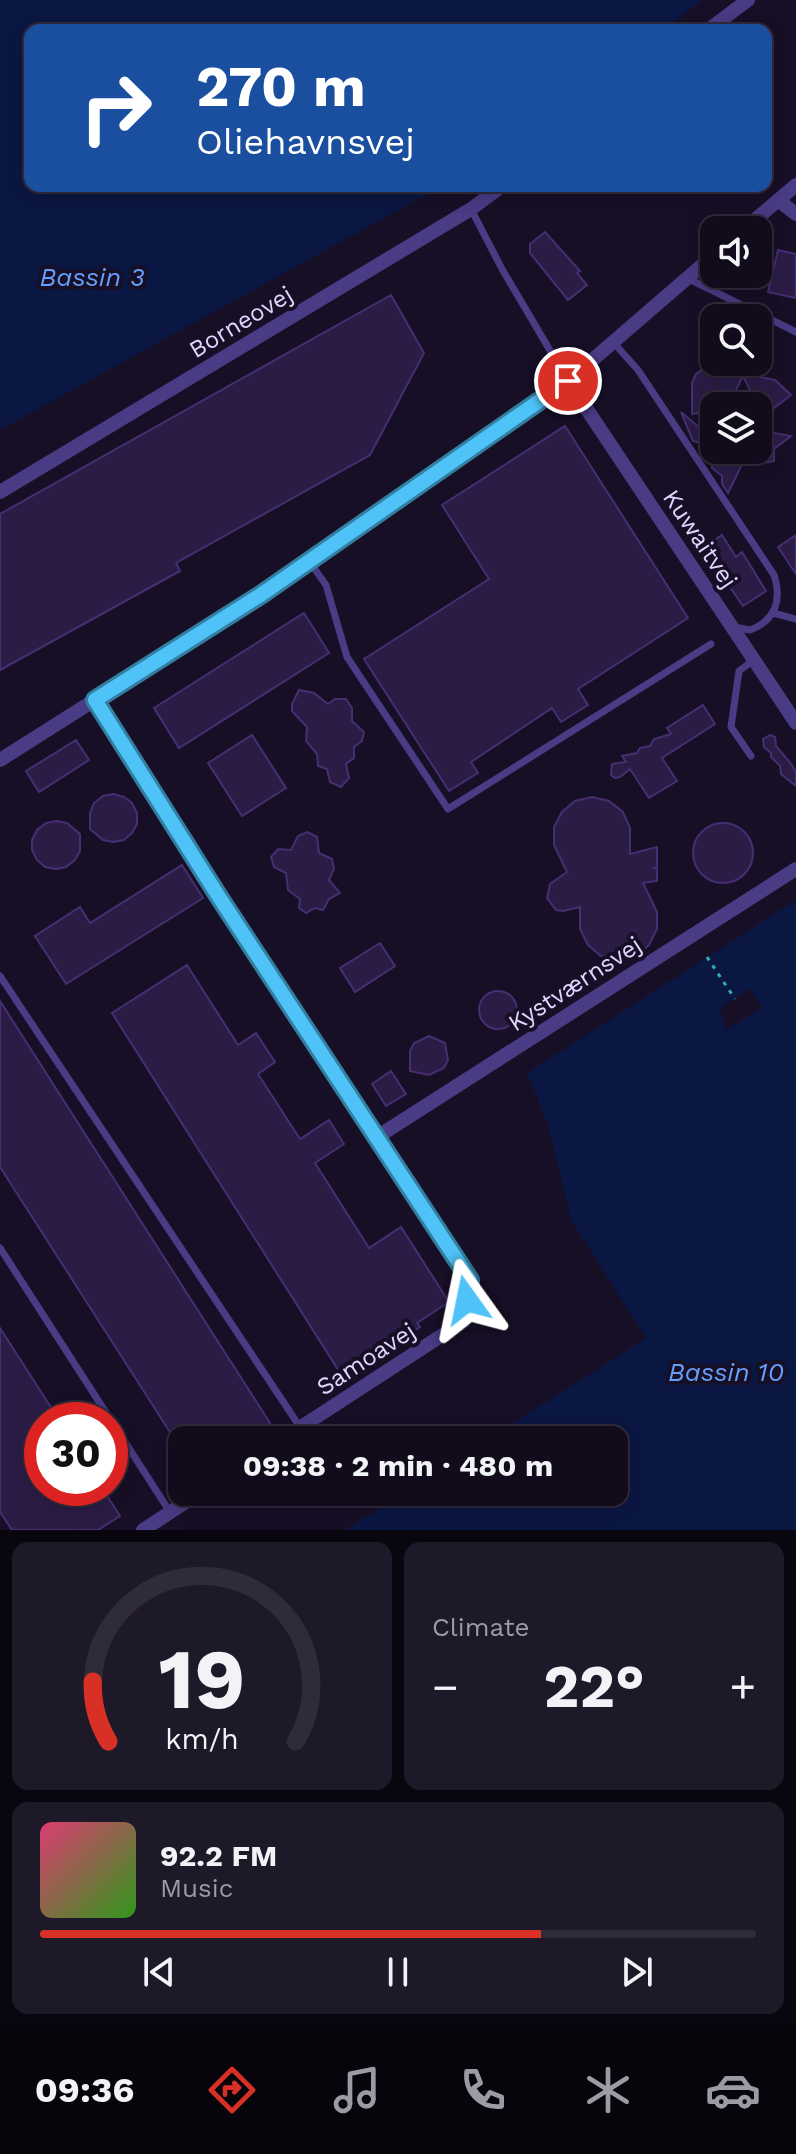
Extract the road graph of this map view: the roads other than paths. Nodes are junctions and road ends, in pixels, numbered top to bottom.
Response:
1 (748, 0) edge
2 (716, 24) edge
3 (796, 185) edge
4 (494, 192) edge
5 (778, 200) junction
6 (471, 209) junction
7 (796, 214) edge
8 (759, 216) edge
9 (700, 267) edge
10 (687, 278) junction
11 (796, 332) edge
12 (613, 342) junction
13 (568, 381) junction
14 (0, 492) edge
15 (309, 561) junction
16 (773, 613) junction
17 (796, 619) edge
18 (731, 626) junction
19 (711, 644) dead end
20 (754, 660) junction
21 (95, 700) junction
22 (796, 723) edge
23 (751, 756) dead end
24 (0, 760) edge
25 (796, 869) edge
26 (0, 976) edge
27 (377, 1137) junction
28 (0, 1248) edge
29 (299, 1426) edge
30 (303, 1426) edge
31 (179, 1506) edge
32 (170, 1512) junction
33 (143, 1530) edge

1 - 2 street
3 - 5 street
4 - 6 street, Borneovej
5 - 7 street
5 - 8 street
6 - 13 lane
6 - 14 street, Borneovej
9 - 10 street
10 - 11 lane
10 - 12 street
12 - 13 street
12 - 16 lane
13 - 15 street
13 - 18 street, Kuwaitvej
15 - 19 lane
15 - 21 street
16 - 17 lane
16 - 18 lane
18 - 20 street, Kuwaitvej
20 - 22 street, Kuwaitvej
20 - 23 lane
21 - 24 street
21 - 27 street, Samoavej
25 - 27 street, Kystværnsvej
26 - 29 lane
27 - 30 street, Samoavej
28 - 32 lane
31 - 32 street
32 - 33 street

